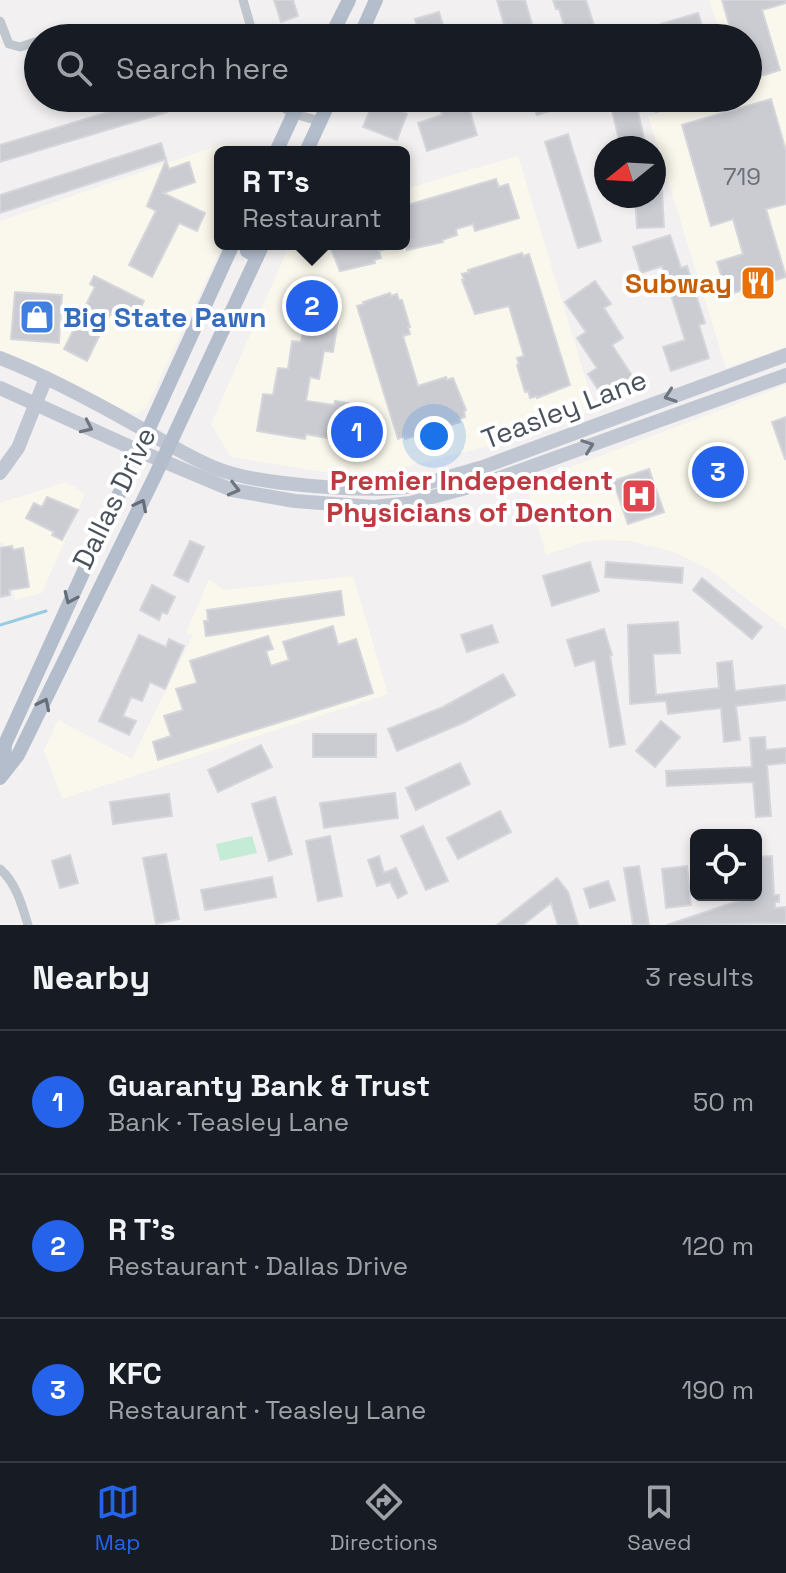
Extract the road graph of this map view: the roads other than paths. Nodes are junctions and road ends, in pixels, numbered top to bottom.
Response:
1 (243, 0) edge
2 (349, 0) edge
3 (376, 0) edge
4 (0, 21) edge
5 (250, 24) edge
6 (337, 24) edge
7 (365, 24) edge
8 (24, 46) edge
9 (289, 112) edge
10 (324, 112) edge
11 (293, 114) junction
12 (320, 121) junction
13 (279, 146) edge
14 (309, 146) edge
15 (230, 250) edge
16 (260, 251) edge
17 (786, 355) edge
18 (0, 358) edge
19 (744, 371) junction
20 (786, 375) edge
21 (46, 378) junction
22 (750, 387) junction
23 (0, 388) edge
24 (36, 404) junction
25 (147, 432) junction
26 (168, 445) junction
27 (139, 451) junction
28 (161, 461) junction
29 (0, 473) edge
30 (41, 665) junction
31 (58, 673) junction
32 (2, 774) edge
33 (0, 869) edge
34 (28, 925) edge

1 - 5 street
2 - 6 main road
3 - 7 main road
4 - 8 street
9 - 11 street
10 - 12 main road
11 - 12 street
11 - 13 main road
12 - 14 main road
15 - 25 main road, Dallas Drive
16 - 26 main road, Dallas Drive
17 - 19 main road, Teasley Lane
18 - 21 main road, Teasley Lane
19 - 22 main road
19 -> 26 main road, Teasley Lane
20 - 22 main road, Teasley Lane
21 - 24 main road
21 - 25 main road, Teasley Lane
28 -> 22 main road, Teasley Lane
23 - 24 main road, Teasley Lane
24 -> 27 main road, Teasley Lane
24 - 29 main road
25 - 26 main road, Teasley Lane
25 - 27 main road, Dallas Drive
26 - 28 main road, Dallas Drive
27 - 28 main road, Teasley Lane
27 -> 30 main road, Dallas Drive
31 -> 28 main road, Dallas Drive
30 - 31 main road
30 - 32 main road, Dallas Drive
32 -> 31 main road, Dallas Drive
33 - 34 street

